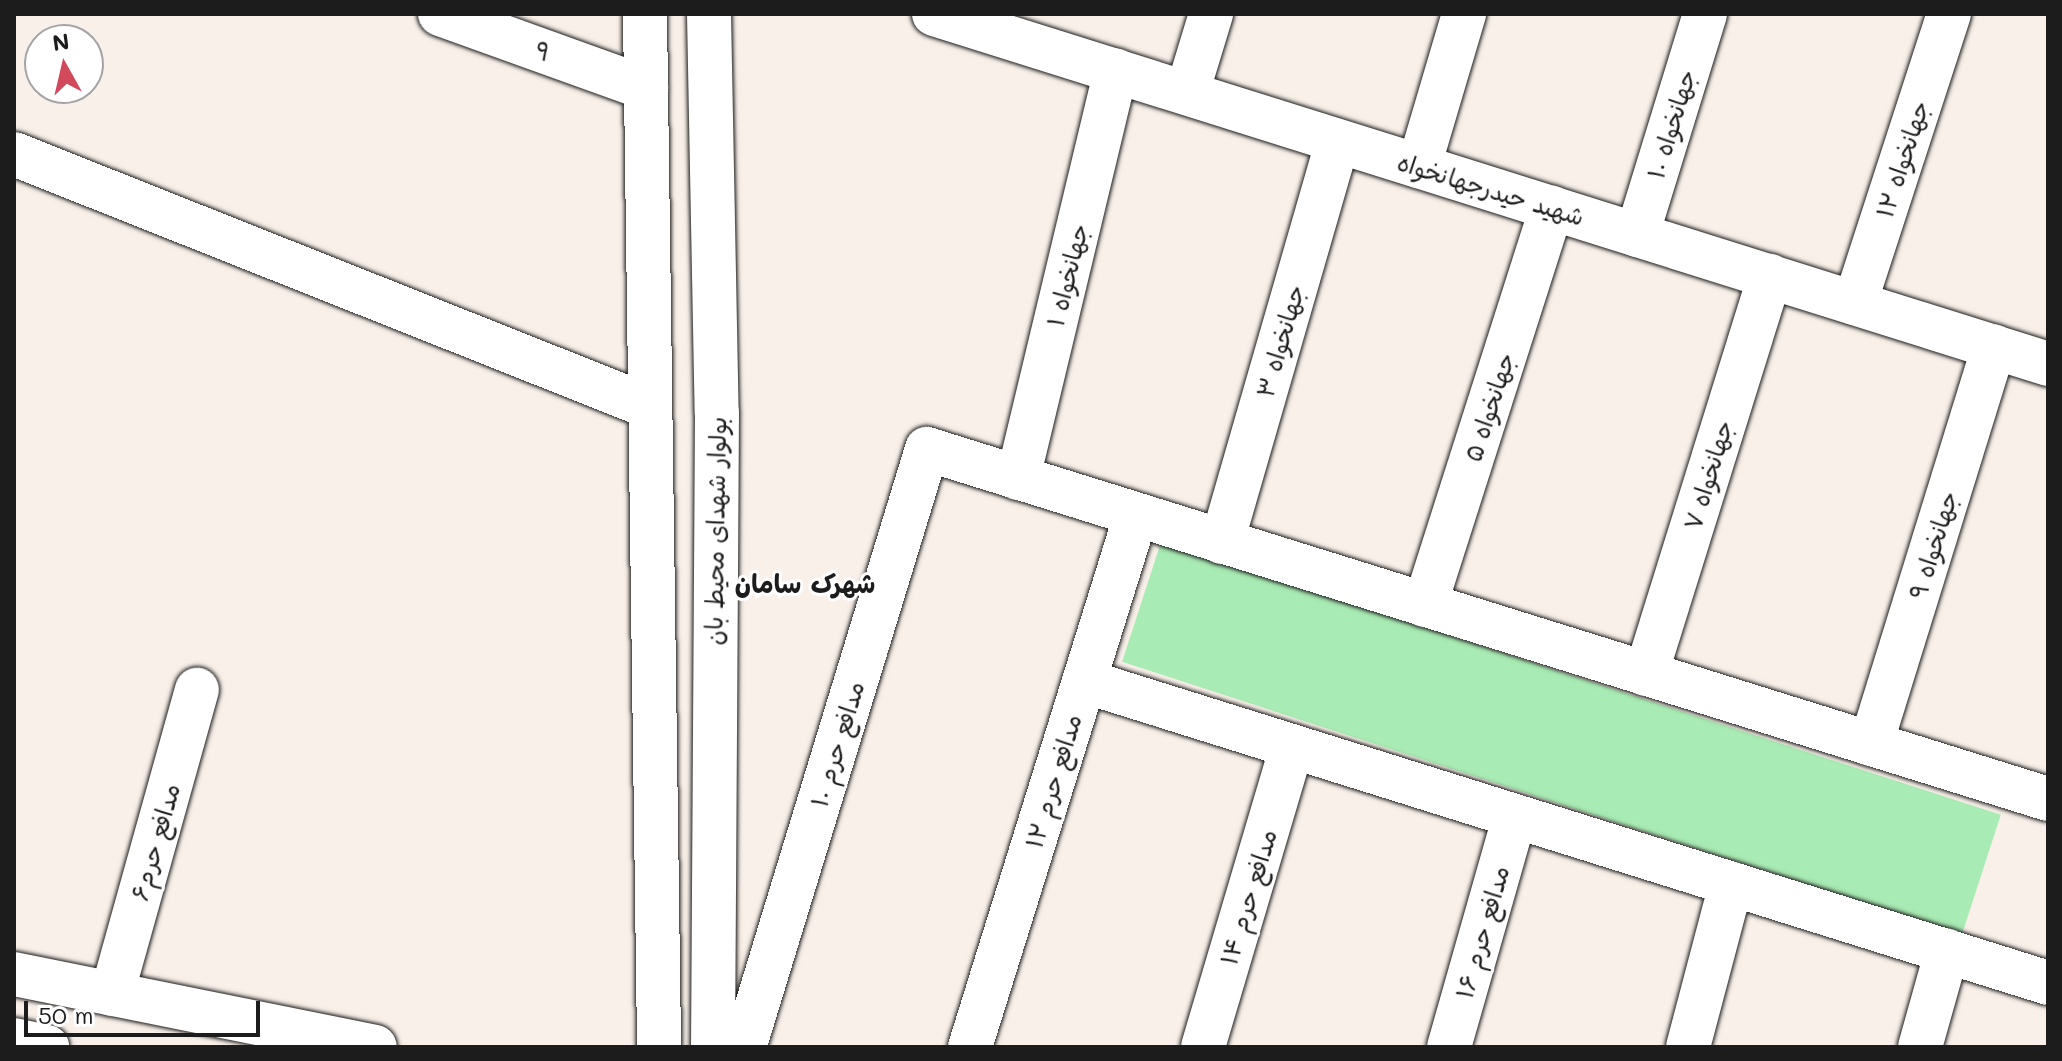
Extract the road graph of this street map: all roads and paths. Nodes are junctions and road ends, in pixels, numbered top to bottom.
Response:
1 (440, 14) edge
2 (645, 14) edge
3 (709, 14) edge
4 (934, 14) edge
5 (1211, 14) edge
6 (1464, 14) edge
7 (1705, 14) edge
8 (1949, 14) edge
9 (976, 20) edge
10 (1116, 71) junction
11 (646, 88) junction
12 (1187, 93) junction
13 (1338, 141) junction
14 (14, 154) edge
15 (1419, 166) junction
16 (1552, 208) junction
17 (1637, 235) junction
18 (1770, 276) junction
19 (1855, 303) junction
20 (1994, 347) junction
21 (2048, 364) edge
22 (650, 412) junction
23 (717, 413) junction
24 (1018, 478) junction
25 (1136, 515) junction
26 (1222, 542) junction
27 (1425, 605) junction
28 (1646, 674) junction
29 (1084, 681) junction
30 (197, 690) dead end
31 (1871, 744) junction
32 (1292, 747) junction
33 (2048, 799) edge
34 (1515, 816) junction
35 (1731, 884) junction
36 (1947, 951) junction
37 (14, 974) edge
38 (2048, 983) edge
39 (112, 994) junction
40 (14, 1040) edge
41 (737, 1040) edge
42 (47, 1047) edge
43 (375, 1047) edge
44 (659, 1047) edge
45 (970, 1047) edge
46 (1203, 1047) edge
47 (1449, 1047) edge
48 (1688, 1047) edge
49 (1920, 1047) edge

1 - 11 street, ۹
2 - 11 street
3 - 23 street, بولوار شهدای محیط بان
4 - 9 street, شهید حیدرجهانخواه
5 - 12 street
6 - 15 street
7 - 17 street, جهانخواه ۱۰
8 - 19 street, جهانخواه ۱۲
9 - 10 street, شهید حیدرجهانخواه
10 - 12 street, شهید حیدرجهانخواه
10 - 24 street, جهانخواه ۱
11 - 22 street
12 - 13 street, شهید حیدرجهانخواه
13 - 15 street, شهید حیدرجهانخواه
13 - 26 street, جهانخواه ۳
14 - 22 street
15 - 16 street, شهید حیدرجهانخواه
16 - 17 street, شهید حیدرجهانخواه
16 - 27 street, جهانخواه ۵
17 - 18 street, شهید حیدرجهانخواه
18 - 19 street, شهید حیدرجهانخواه
18 - 28 street, جهانخواه ۷
19 - 20 street, شهید حیدرجهانخواه
20 - 21 street, شهید حیدرجهانخواه
20 - 31 street, جهانخواه ۹
22 - 23 street
22 - 44 street
23 - 41 street, بولوار شهدای محیط بان
24 - 25 street
24 - 41 street, مدافع حرم ۱۰
25 - 26 street
25 - 29 street, مدافع حرم ۱۲
26 - 27 street
27 - 28 street
28 - 31 street
29 - 32 street
29 - 45 street, مدافع حرم ۱۲
30 - 39 street, مدافع حرم۶
31 - 33 street
32 - 34 street
32 - 46 street, مدافع حرم ۱۴
34 - 35 street
34 - 47 street, مدافع حرم ۱۶
35 - 36 street
35 - 48 street
36 - 38 street
36 - 49 street
37 - 39 street
39 - 43 street
40 - 42 street

